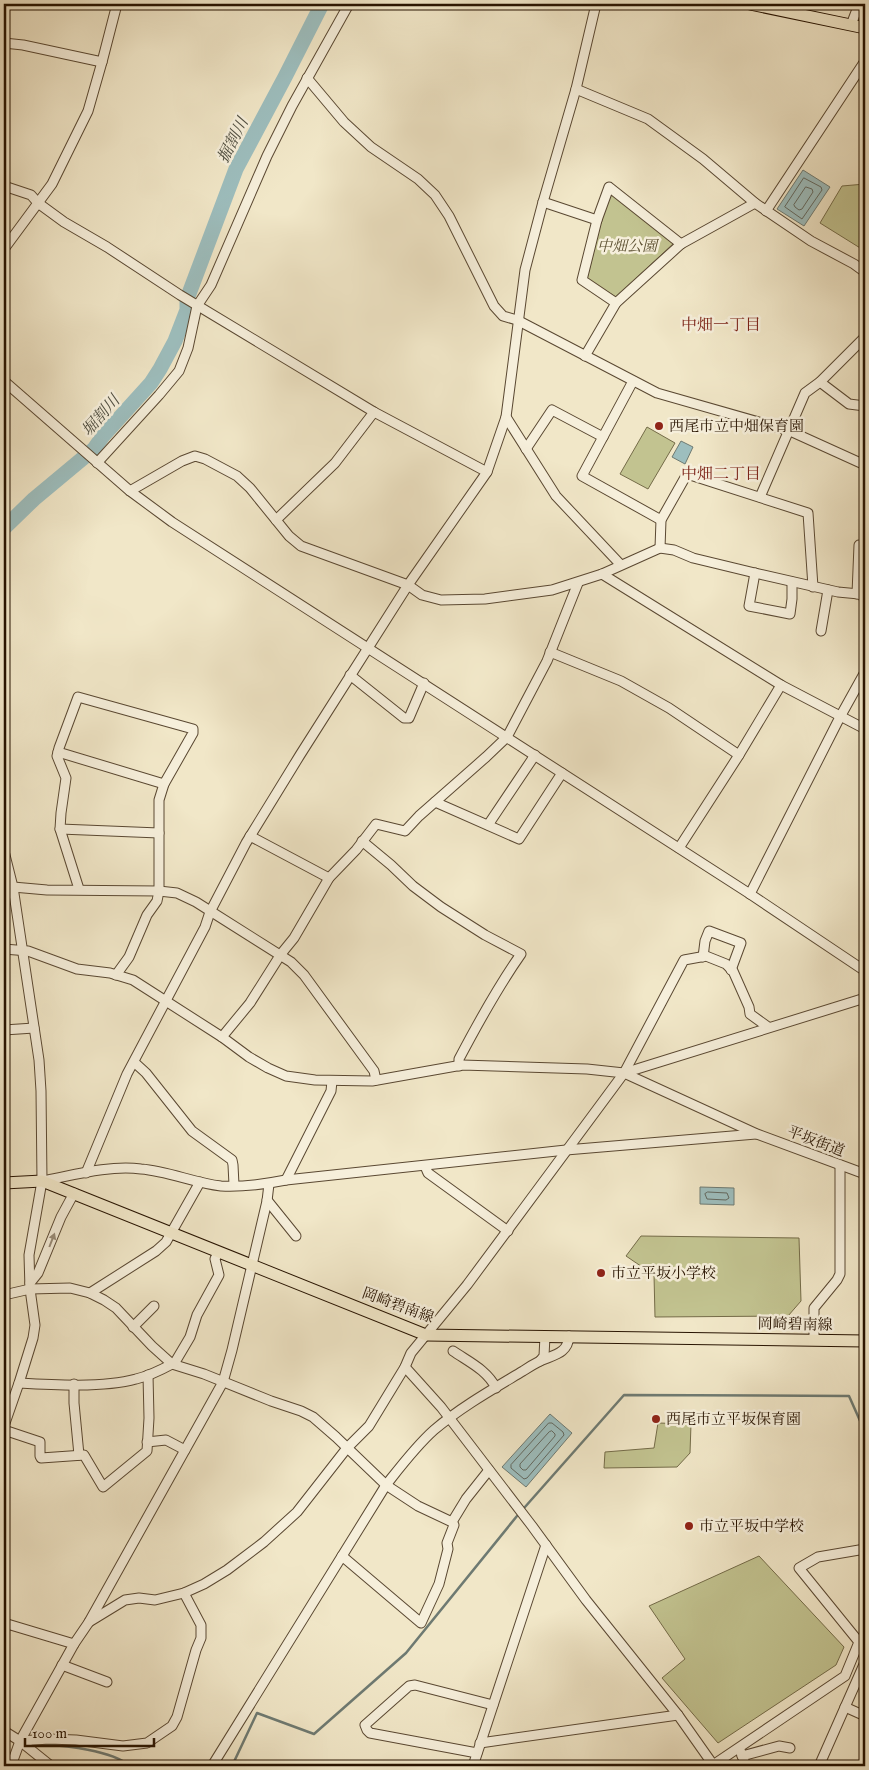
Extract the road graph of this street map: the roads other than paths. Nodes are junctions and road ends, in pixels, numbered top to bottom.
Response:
1 (117, 4) edge
2 (349, 4) edge
3 (596, 4) edge
4 (750, 4) edge
5 (859, 4) edge
6 (851, 25) junction
7 (865, 28) edge
8 (4, 42) edge
9 (865, 61) edge
10 (102, 62) junction
11 (307, 78) junction
12 (576, 89) junction
13 (4, 186) edge
14 (543, 202) junction
15 (38, 203) junction
16 (755, 203) junction
17 (766, 211) junction
18 (597, 220) junction
19 (681, 244) junction
20 (4, 249) edge
21 (865, 272) edge
22 (616, 303) junction
23 (197, 306) junction
24 (518, 320) junction
25 (865, 337) edge
26 (585, 356) junction
27 (4, 381) edge
28 (633, 381) junction
29 (820, 382) junction
30 (865, 406) edge
31 (374, 412) junction
32 (506, 417) junction
33 (790, 431) junction
34 (603, 436) junction
35 (526, 450) junction
36 (97, 463) junction
37 (865, 465) edge
38 (487, 472) junction
39 (130, 490) junction
40 (760, 497) junction
41 (276, 520) junction
42 (662, 520) junction
43 (859, 545) dead end
44 (660, 548) junction
45 (620, 564) junction
46 (755, 573) junction
47 (602, 574) junction
48 (792, 582) junction
49 (578, 583) junction
50 (408, 585) junction
51 (813, 586) junction
52 (828, 590) junction
53 (861, 596) edge
54 (821, 631) dead end
55 (367, 647) junction
56 (550, 652) junction
57 (865, 672) edge
58 (350, 675) junction
59 (424, 683) junction
60 (781, 685) junction
61 (840, 717) junction
62 (865, 729) edge
63 (507, 737) junction
64 (58, 752) junction
65 (535, 755) junction
66 (739, 755) junction
67 (562, 773) junction
68 (164, 784) junction
69 (435, 802) junction
70 (488, 825) junction
71 (60, 829) junction
72 (159, 833) junction
73 (250, 836) junction
74 (362, 841) junction
75 (679, 848) junction
76 (4, 851) edge
77 (329, 878) junction
78 (13, 887) junction
79 (79, 890) junction
80 (159, 891) junction
81 (750, 894) junction
82 (210, 912) junction
83 (4, 949) edge
84 (22, 951) junction
85 (281, 954) junction
86 (703, 957) junction
87 (731, 970) junction
88 (865, 971) edge
89 (116, 975) junction
90 (865, 998) edge
91 (167, 1000) junction
92 (768, 1027) junction
93 (34, 1028) junction
94 (4, 1030) edge
95 (222, 1037) junction
96 (134, 1062) junction
97 (459, 1066) junction
98 (624, 1072) junction
99 (376, 1080) junction
100 (332, 1081) junction
101 (757, 1134) junction
102 (566, 1150) junction
103 (840, 1165) junction
104 (425, 1166) junction
105 (86, 1173) junction
106 (865, 1174) edge
107 (286, 1180) junction
108 (42, 1181) junction
109 (200, 1182) junction
110 (4, 1183) edge
111 (269, 1184) junction
112 (234, 1185) junction
113 (74, 1193) junction
114 (267, 1200) junction
115 (508, 1231) junction
116 (171, 1233) junction
117 (296, 1236) dead end
118 (218, 1252) junction
119 (251, 1266) junction
120 (30, 1286) junction
121 (90, 1293) junction
122 (4, 1295) edge
123 (154, 1306) dead end
124 (133, 1327) junction
125 (426, 1335) junction
126 (545, 1336) junction
127 (569, 1336) junction
128 (814, 1340) junction
129 (865, 1341) edge
130 (453, 1351) dead end
131 (540, 1361) junction
132 (173, 1364) junction
133 (405, 1367) junction
134 (148, 1375) junction
135 (223, 1382) junction
136 (19, 1383) junction
137 (74, 1384) junction
138 (496, 1388) junction
139 (450, 1419) junction
140 (4, 1426) edge
141 (4, 1430) edge
142 (147, 1442) junction
143 (347, 1448) junction
144 (186, 1450) junction
145 (79, 1455) junction
146 (489, 1470) junction
147 (386, 1485) junction
148 (452, 1522) junction
149 (546, 1545) junction
150 (865, 1549) edge
151 (342, 1556) junction
152 (184, 1593) junction
153 (4, 1622) edge
154 (89, 1622) junction
155 (74, 1644) junction
156 (865, 1662) edge
157 (62, 1665) junction
158 (107, 1682) dead end
159 (493, 1705) junction
160 (846, 1707) junction
161 (678, 1715) junction
162 (865, 1716) edge
163 (4, 1731) edge
164 (20, 1741) junction
165 (480, 1743) junction
166 (790, 1748) dead end
167 (741, 1752) junction
168 (477, 1753) junction
169 (711, 1763) edge
170 (11, 1766) edge
171 (51, 1766) edge
172 (212, 1766) edge
173 (473, 1766) edge
174 (746, 1766) edge
175 (819, 1766) edge

1 - 10 street
2 - 11 street
3 - 12 street
4 - 6 main road
5 - 6 street
6 - 7 main road
8 - 10 street
9 - 17 street
10 - 15 street
11 - 23 street
11 - 24 street
12 - 14 street
12 - 16 street
13 - 15 street
14 - 18 street
14 - 24 street
15 - 20 street
15 - 23 street
16 - 17 street
16 - 19 street
17 - 21 street
18 - 19 street
18 - 22 street
19 - 22 street
22 - 26 street
23 - 31 street
23 - 36 street
24 - 26 street
24 - 32 street
25 - 29 street
26 - 28 street
27 - 36 street
28 - 33 street
28 - 34 street
29 - 30 street
29 - 33 street
31 - 38 street
31 - 41 street
32 - 35 street
32 - 38 street
33 - 37 street
33 - 40 street
34 - 35 street
34 - 42 street
35 - 45 street
36 - 39 street
38 - 50 street
39 - 41 street
39 - 55 street
40 - 42 street
40 - 51 street
41 - 50 street
42 - 44 street
43 - 53 street
44 - 45 street
44 - 46 street
45 - 47 street
46 - 48 street
46 - 48 street
47 - 49 street
47 - 60 street
48 - 51 street
49 - 50 street
49 - 56 street
50 - 55 street
51 - 52 street
52 - 53 street
52 - 54 street
55 - 58 street
55 - 59 street
56 - 63 street
56 - 66 street
57 - 61 street
58 - 59 street
58 - 73 street
59 - 63 street
60 - 61 street
60 - 66 street
61 - 62 street
61 - 81 street
63 - 65 street
63 - 69 street
64 - 68 street
64 - 68 street
64 - 71 street
65 - 67 street
65 - 70 street
66 - 75 street
67 - 70 street
67 - 75 street
68 - 72 street
69 - 70 street
69 - 74 street
71 - 72 street
71 - 79 street
72 - 80 street
73 - 77 street
73 - 82 street
74 - 77 street
74 - 97 street
75 - 81 street
76 - 78 street
77 - 85 street
78 - 79 street
78 - 84 street
79 - 80 street
80 - 82 street
80 - 89 street
81 - 88 street
82 - 85 street
82 - 91 street
83 - 84 street
84 - 89 street
84 - 93 street
85 - 95 street
85 - 99 street
86 - 87 street
86 - 87 street
86 - 98 street
87 - 92 street
89 - 91 street
90 - 92 street
91 - 95 street
91 - 96 street
92 - 98 street
93 - 94 street
93 - 108 street
95 - 100 street
96 - 105 street
96 - 112 street
97 - 98 street
97 - 99 street
98 - 101 street, 平坂街道
98 - 102 street
99 - 100 street
100 - 107 street
101 - 102 street
101 - 103 street, 平坂街道
102 - 104 street
102 - 115 street
103 - 106 street, 平坂街道
103 - 128 street
104 - 107 street
104 - 115 street
105 - 108 street
105 - 109 street
107 - 111 street
108 - 110 main road, 岡崎碧南線
108 - 113 main road, 岡崎碧南線
108 - 120 street
109 - 112 street
109 - 116 street
111 - 112 street
111 - 114 street
113 - 116 main road, 岡崎碧南線
120 -> 113 street
114 - 117 street
114 - 119 street
115 - 125 street
116 - 118 main road, 岡崎碧南線
116 - 121 street
118 - 119 main road, 岡崎碧南線
118 - 132 street
119 - 125 main road, 岡崎碧南線
119 - 135 street
120 - 121 street
120 - 122 street
120 - 136 street
121 - 124 street
123 - 124 street
124 - 132 street
125 - 126 main road, 岡崎碧南線
125 - 133 street
126 - 127 main road, 岡崎碧南線
126 - 131 street
127 - 128 main road, 岡崎碧南線
127 - 131 street
128 - 129 main road, 岡崎碧南線
130 - 138 street
131 - 138 street
132 - 134 street
132 - 135 street
133 - 139 street
133 - 143 street
134 - 137 street
134 - 142 street
135 - 143 street
135 - 144 street
136 - 137 street
136 - 140 street
137 - 145 street
138 - 139 street
139 - 146 street
139 - 147 street
141 - 145 street
142 - 144 street
142 - 145 street
143 - 147 street
143 - 152 street
144 - 154 street
146 - 148 street
146 - 149 street
147 - 148 street
147 - 151 street
148 - 151 street
149 - 159 street
149 - 161 street
150 - 167 street
151 - 172 street
152 - 154 street
152 - 164 street
153 - 155 street
154 - 155 street
155 - 157 street
156 - 160 street
157 - 158 street
157 - 164 street
159 - 165 street
159 - 168 street
160 - 162 street
160 - 175 street
161 - 165 street
161 - 169 street
163 - 164 street
164 - 170 street
164 - 171 street
165 - 168 street
166 - 167 street
167 - 169 street
167 - 174 street
168 - 173 street

